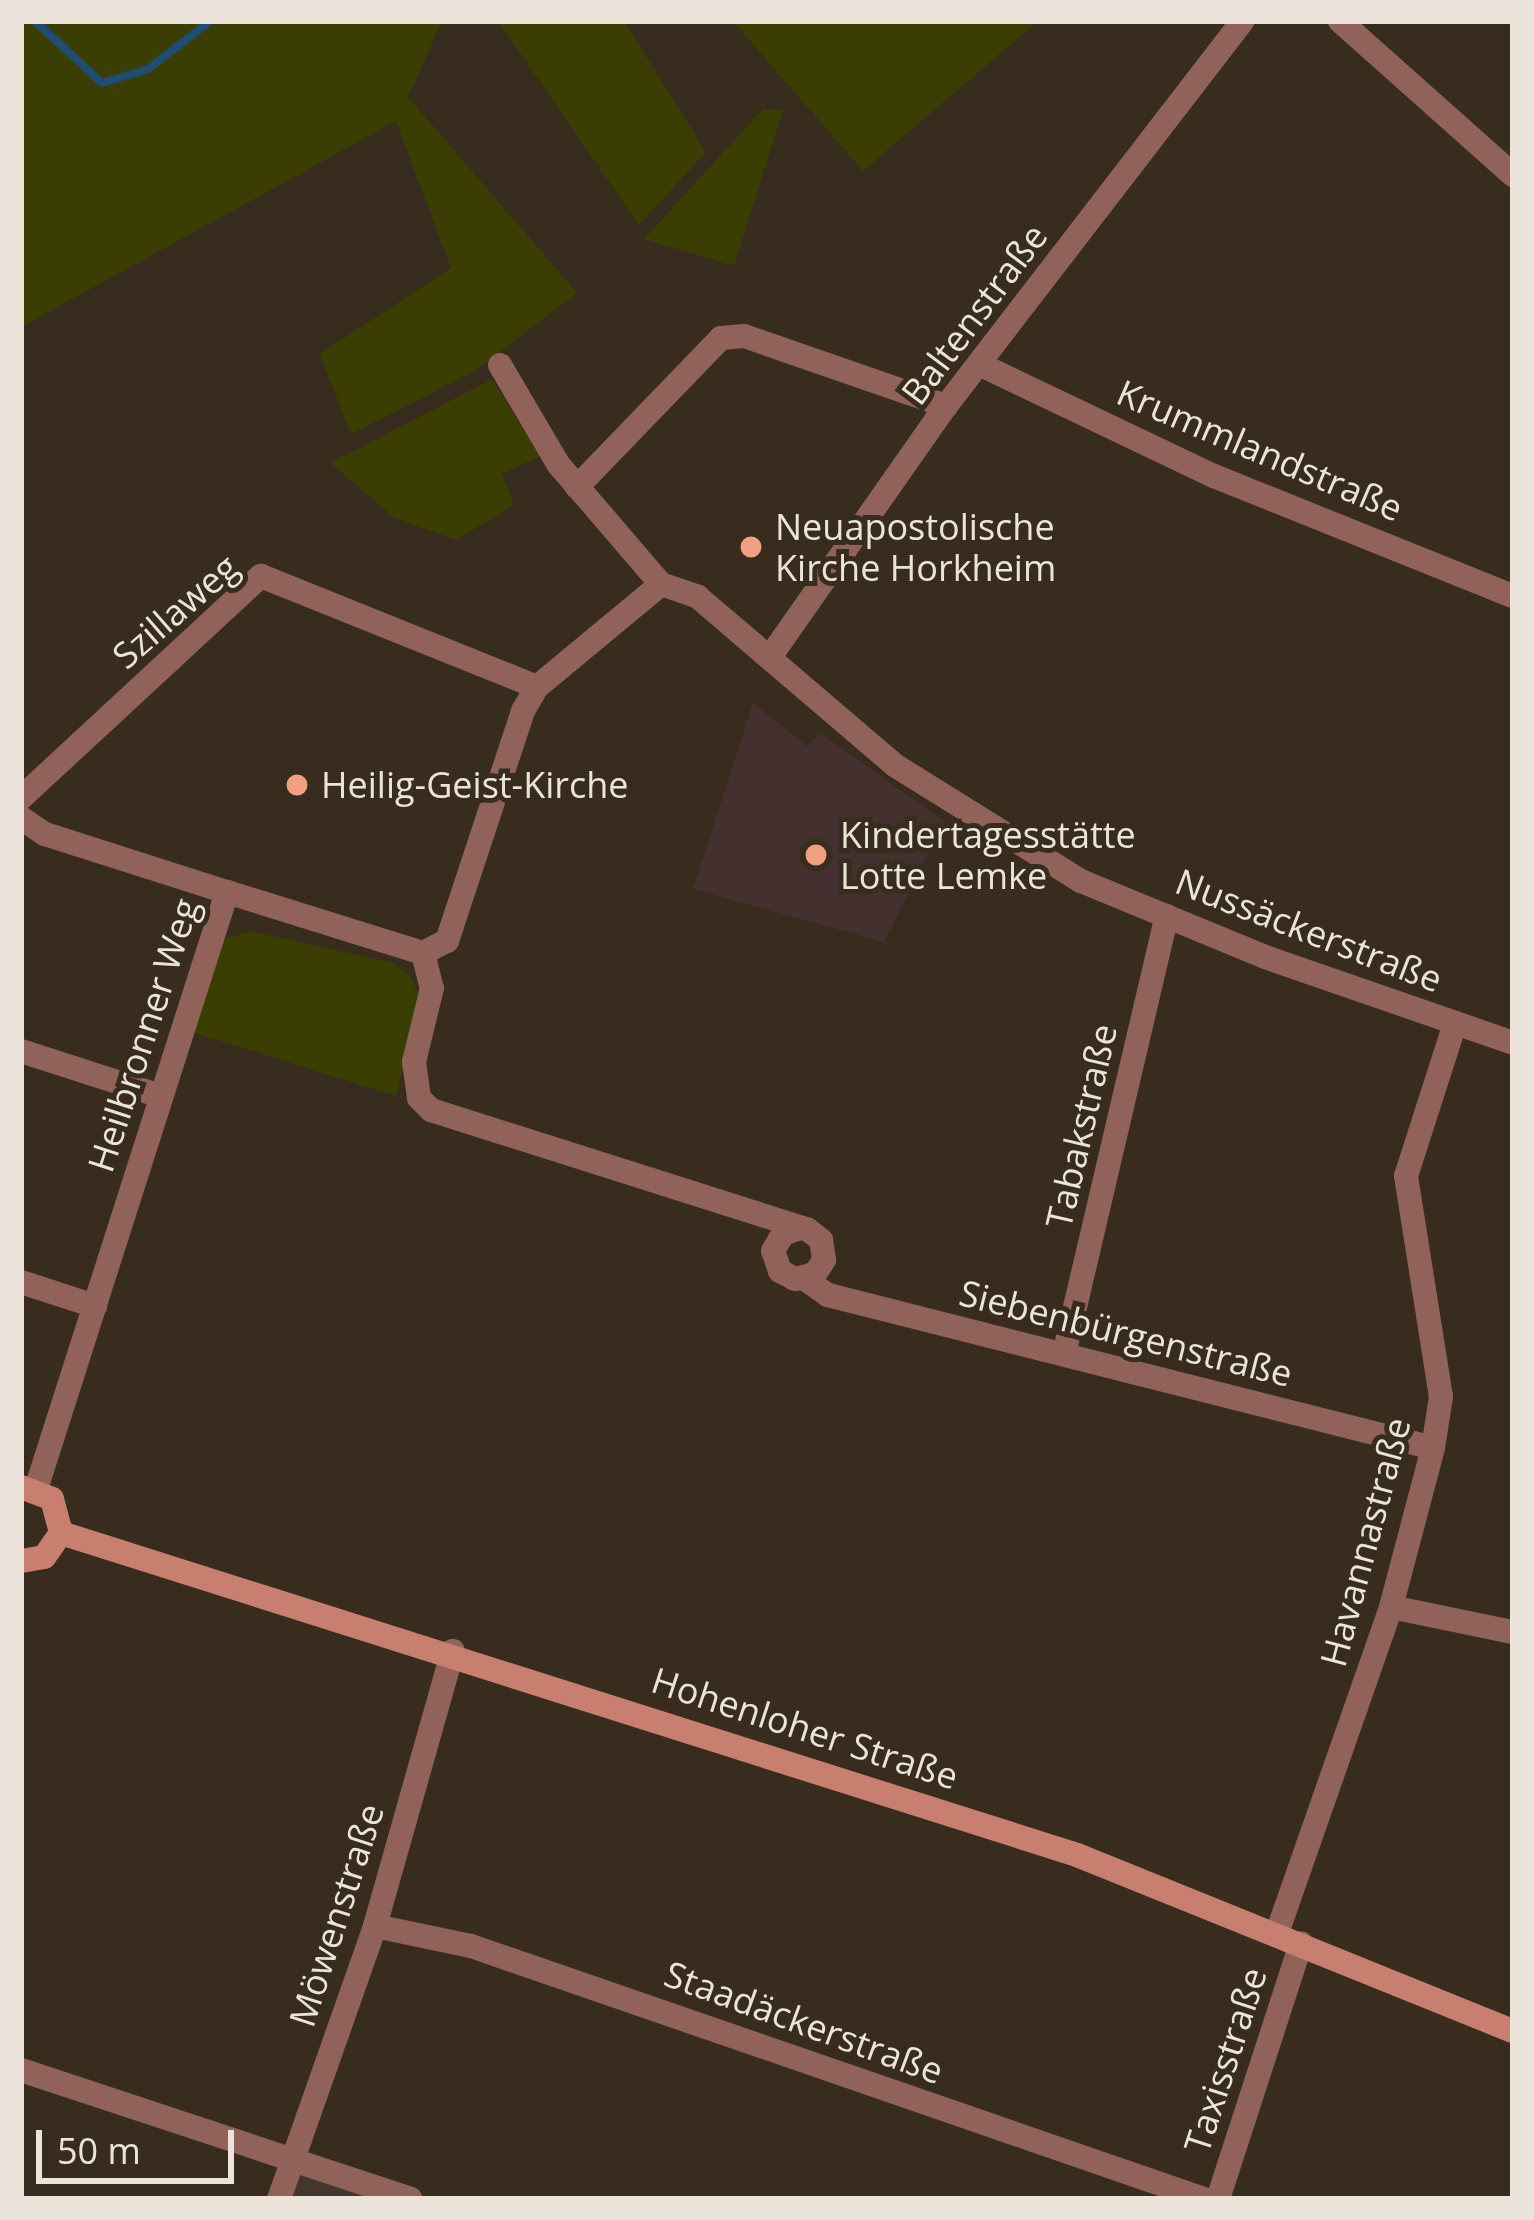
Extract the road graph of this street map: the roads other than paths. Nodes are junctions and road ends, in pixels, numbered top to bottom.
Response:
1 (1243, 21) edge
2 (1340, 21) edge
3 (1513, 175) edge
4 (500, 364) dead end
5 (981, 365) junction
6 (946, 406) junction
7 (577, 487) junction
8 (661, 584) junction
9 (1513, 596) edge
10 (770, 657) junction
11 (538, 687) junction
12 (21, 798) edge
13 (21, 818) edge
14 (227, 892) junction
15 (1167, 916) junction
16 (423, 952) junction
17 (1455, 1023) junction
18 (1513, 1043) edge
19 (21, 1051) edge
20 (157, 1095) junction
21 (800, 1228) junction
22 (805, 1279) junction
23 (21, 1282) edge
24 (95, 1306) junction
25 (1064, 1354) junction
26 (1433, 1448) junction
27 (29, 1488) edge
28 (61, 1533) junction
29 (21, 1561) edge
30 (1391, 1607) junction
31 (1513, 1632) edge
32 (453, 1651) junction
33 (375, 1926) junction
34 (1289, 1938) junction
35 (1513, 2031) edge
36 (21, 2070) edge
37 (294, 2156) junction
38 (279, 2199) edge
39 (410, 2199) edge
40 (1204, 2199) edge
41 (1218, 2199) edge

1 - 5 street, Baltenstraße
2 - 3 street
4 - 7 street, Nussäckerstraße
5 - 6 street, Baltenstraße
5 - 9 street, Krummlandstraße
6 - 7 street
6 - 10 street, Baltenstraße
7 - 8 street, Nussäckerstraße
8 - 10 street, Nussäckerstraße
8 - 11 street
10 - 15 street, Nussäckerstraße
11 - 12 street, Szillaweg
11 - 16 street
13 - 14 street
14 - 16 street, Heilbronner Weg
14 - 20 street, Heilbronner Weg
15 - 17 street, Nussäckerstraße
15 - 25 street, Tabakstraße
16 - 21 street
17 - 18 street, Nussäckerstraße
17 - 26 street, Havannastraße
19 - 20 street
20 - 24 street, Heilbronner Weg
21 - 22 street
21 - 22 street
22 - 25 street, Siebenbürgenstraße
23 - 24 street
24 - 27 street, Heilbronner Weg
25 - 26 street, Siebenbürgenstraße
26 - 30 street, Havannastraße
27 - 28 street
28 - 29 street
28 - 32 street, Hohenloher Straße
30 - 31 street
30 - 34 street, Havannastraße
32 - 33 street, Möwenstraße
32 - 34 street, Hohenloher Straße
33 - 37 street, Möwenstraße
33 - 40 street, Staadäckerstraße
34 - 35 street, Hohenloher Straße
34 - 41 street, Taxisstraße
36 - 37 street
37 - 38 street, Möwenstraße
37 - 39 street

